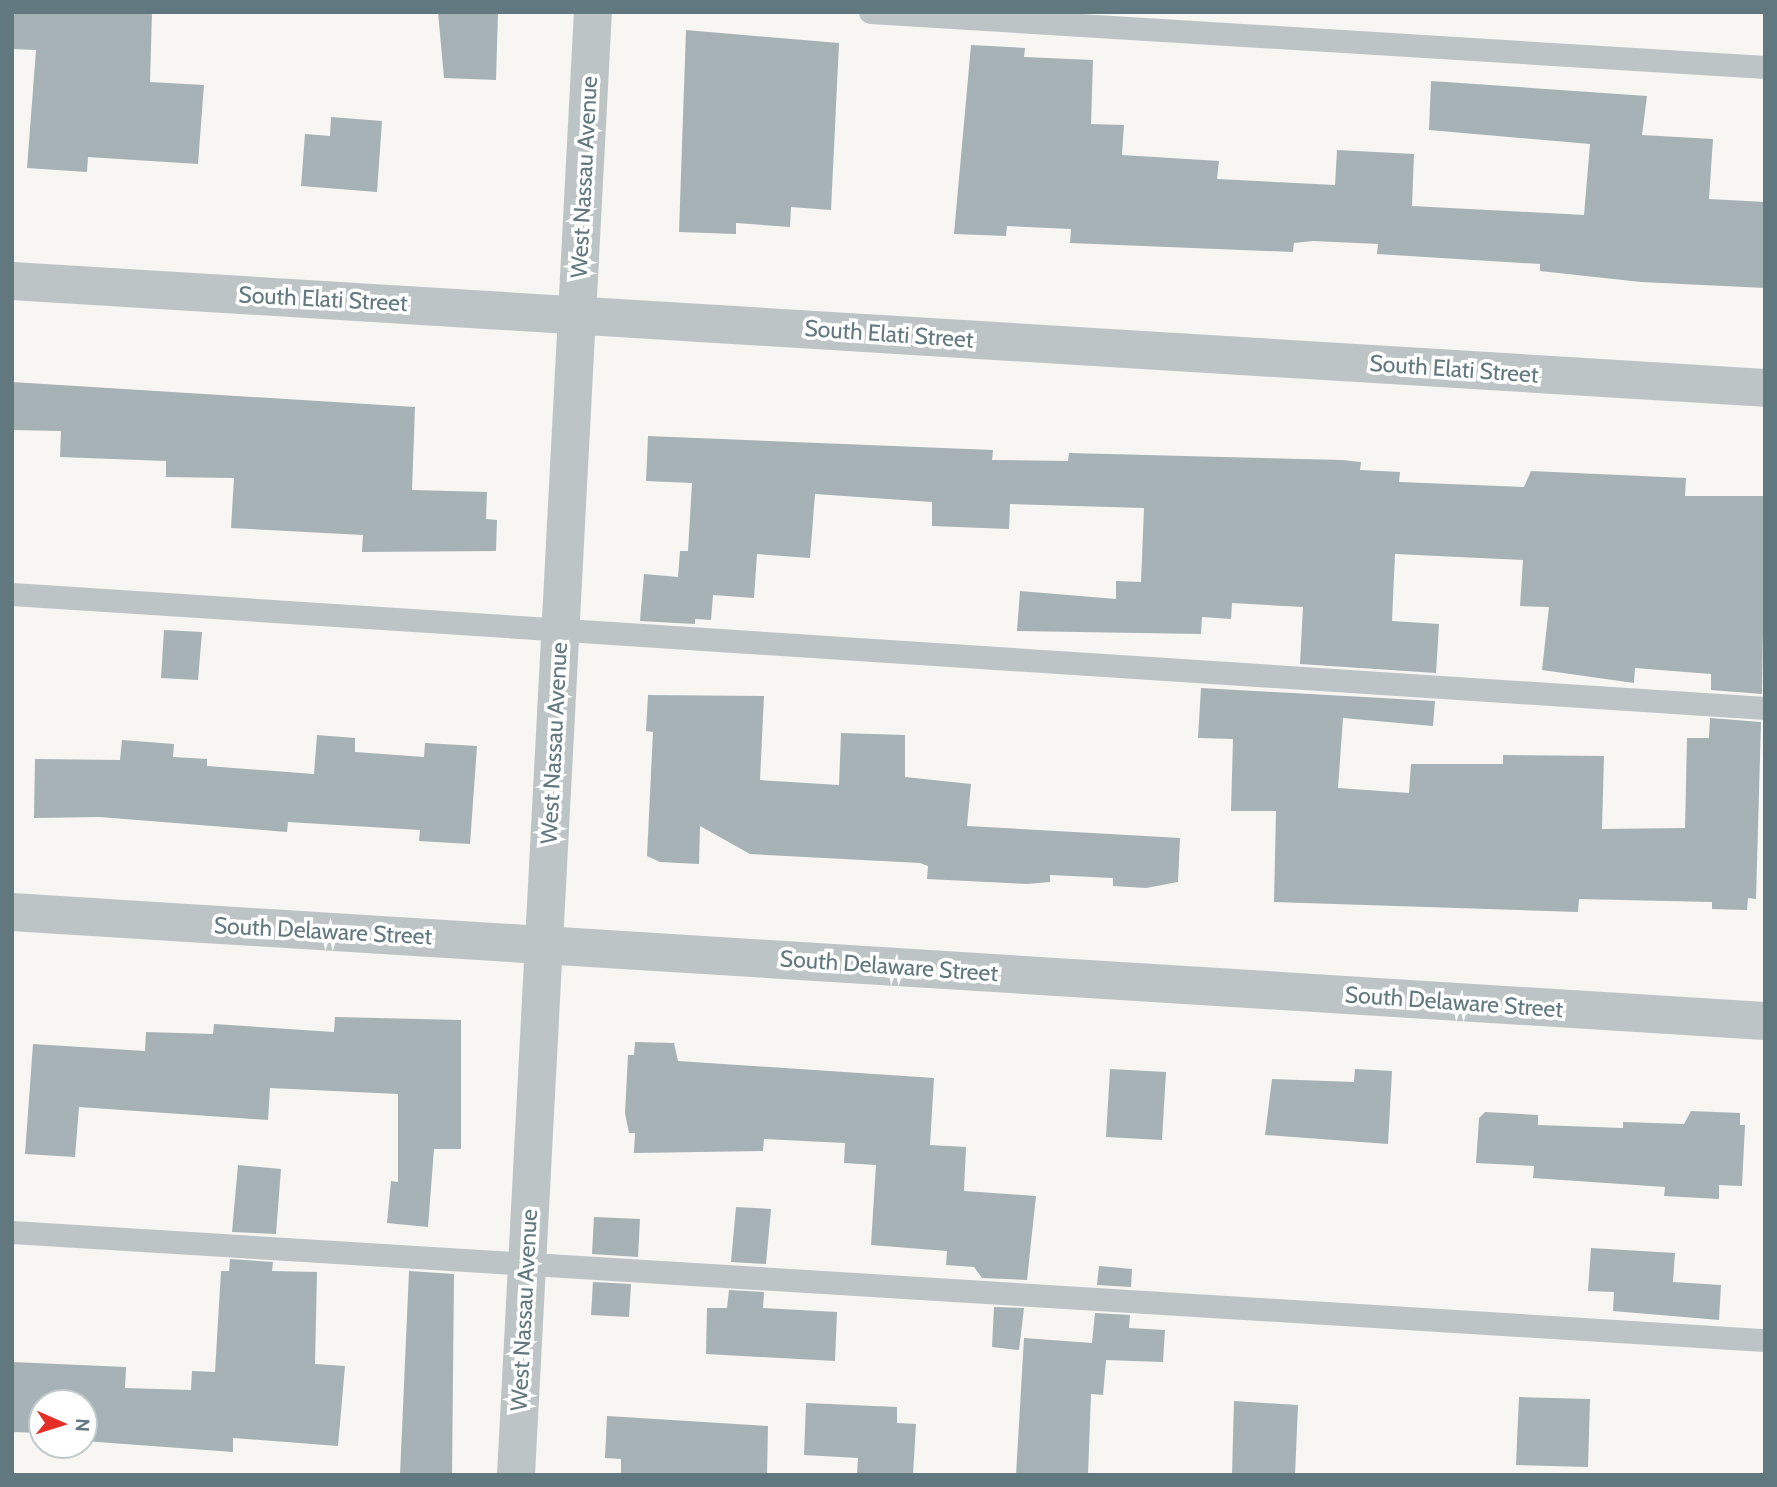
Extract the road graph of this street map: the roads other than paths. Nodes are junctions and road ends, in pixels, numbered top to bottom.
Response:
1 (593, 12) edge
2 (870, 12) edge
3 (1765, 67) edge
4 (12, 281) edge
5 (577, 315) junction
6 (1765, 388) edge
7 (12, 594) edge
8 (560, 628) junction
9 (1765, 708) edge
10 (12, 912) edge
11 (543, 944) junction
12 (1765, 1021) edge
13 (12, 1232) edge
14 (527, 1264) junction
15 (1765, 1340) edge
16 (516, 1475) edge

1 - 5 street, West Nassau Avenue
2 - 3 lane
4 - 5 street, South Elati Street
5 - 6 street, South Elati Street
5 - 8 street, West Nassau Avenue
7 - 8 lane
8 - 9 lane
8 - 11 street, West Nassau Avenue
10 - 11 street, South Delaware Street
11 - 12 street, South Delaware Street
11 - 14 street, West Nassau Avenue
13 - 14 lane
14 - 15 lane
14 - 16 street, West Nassau Avenue

